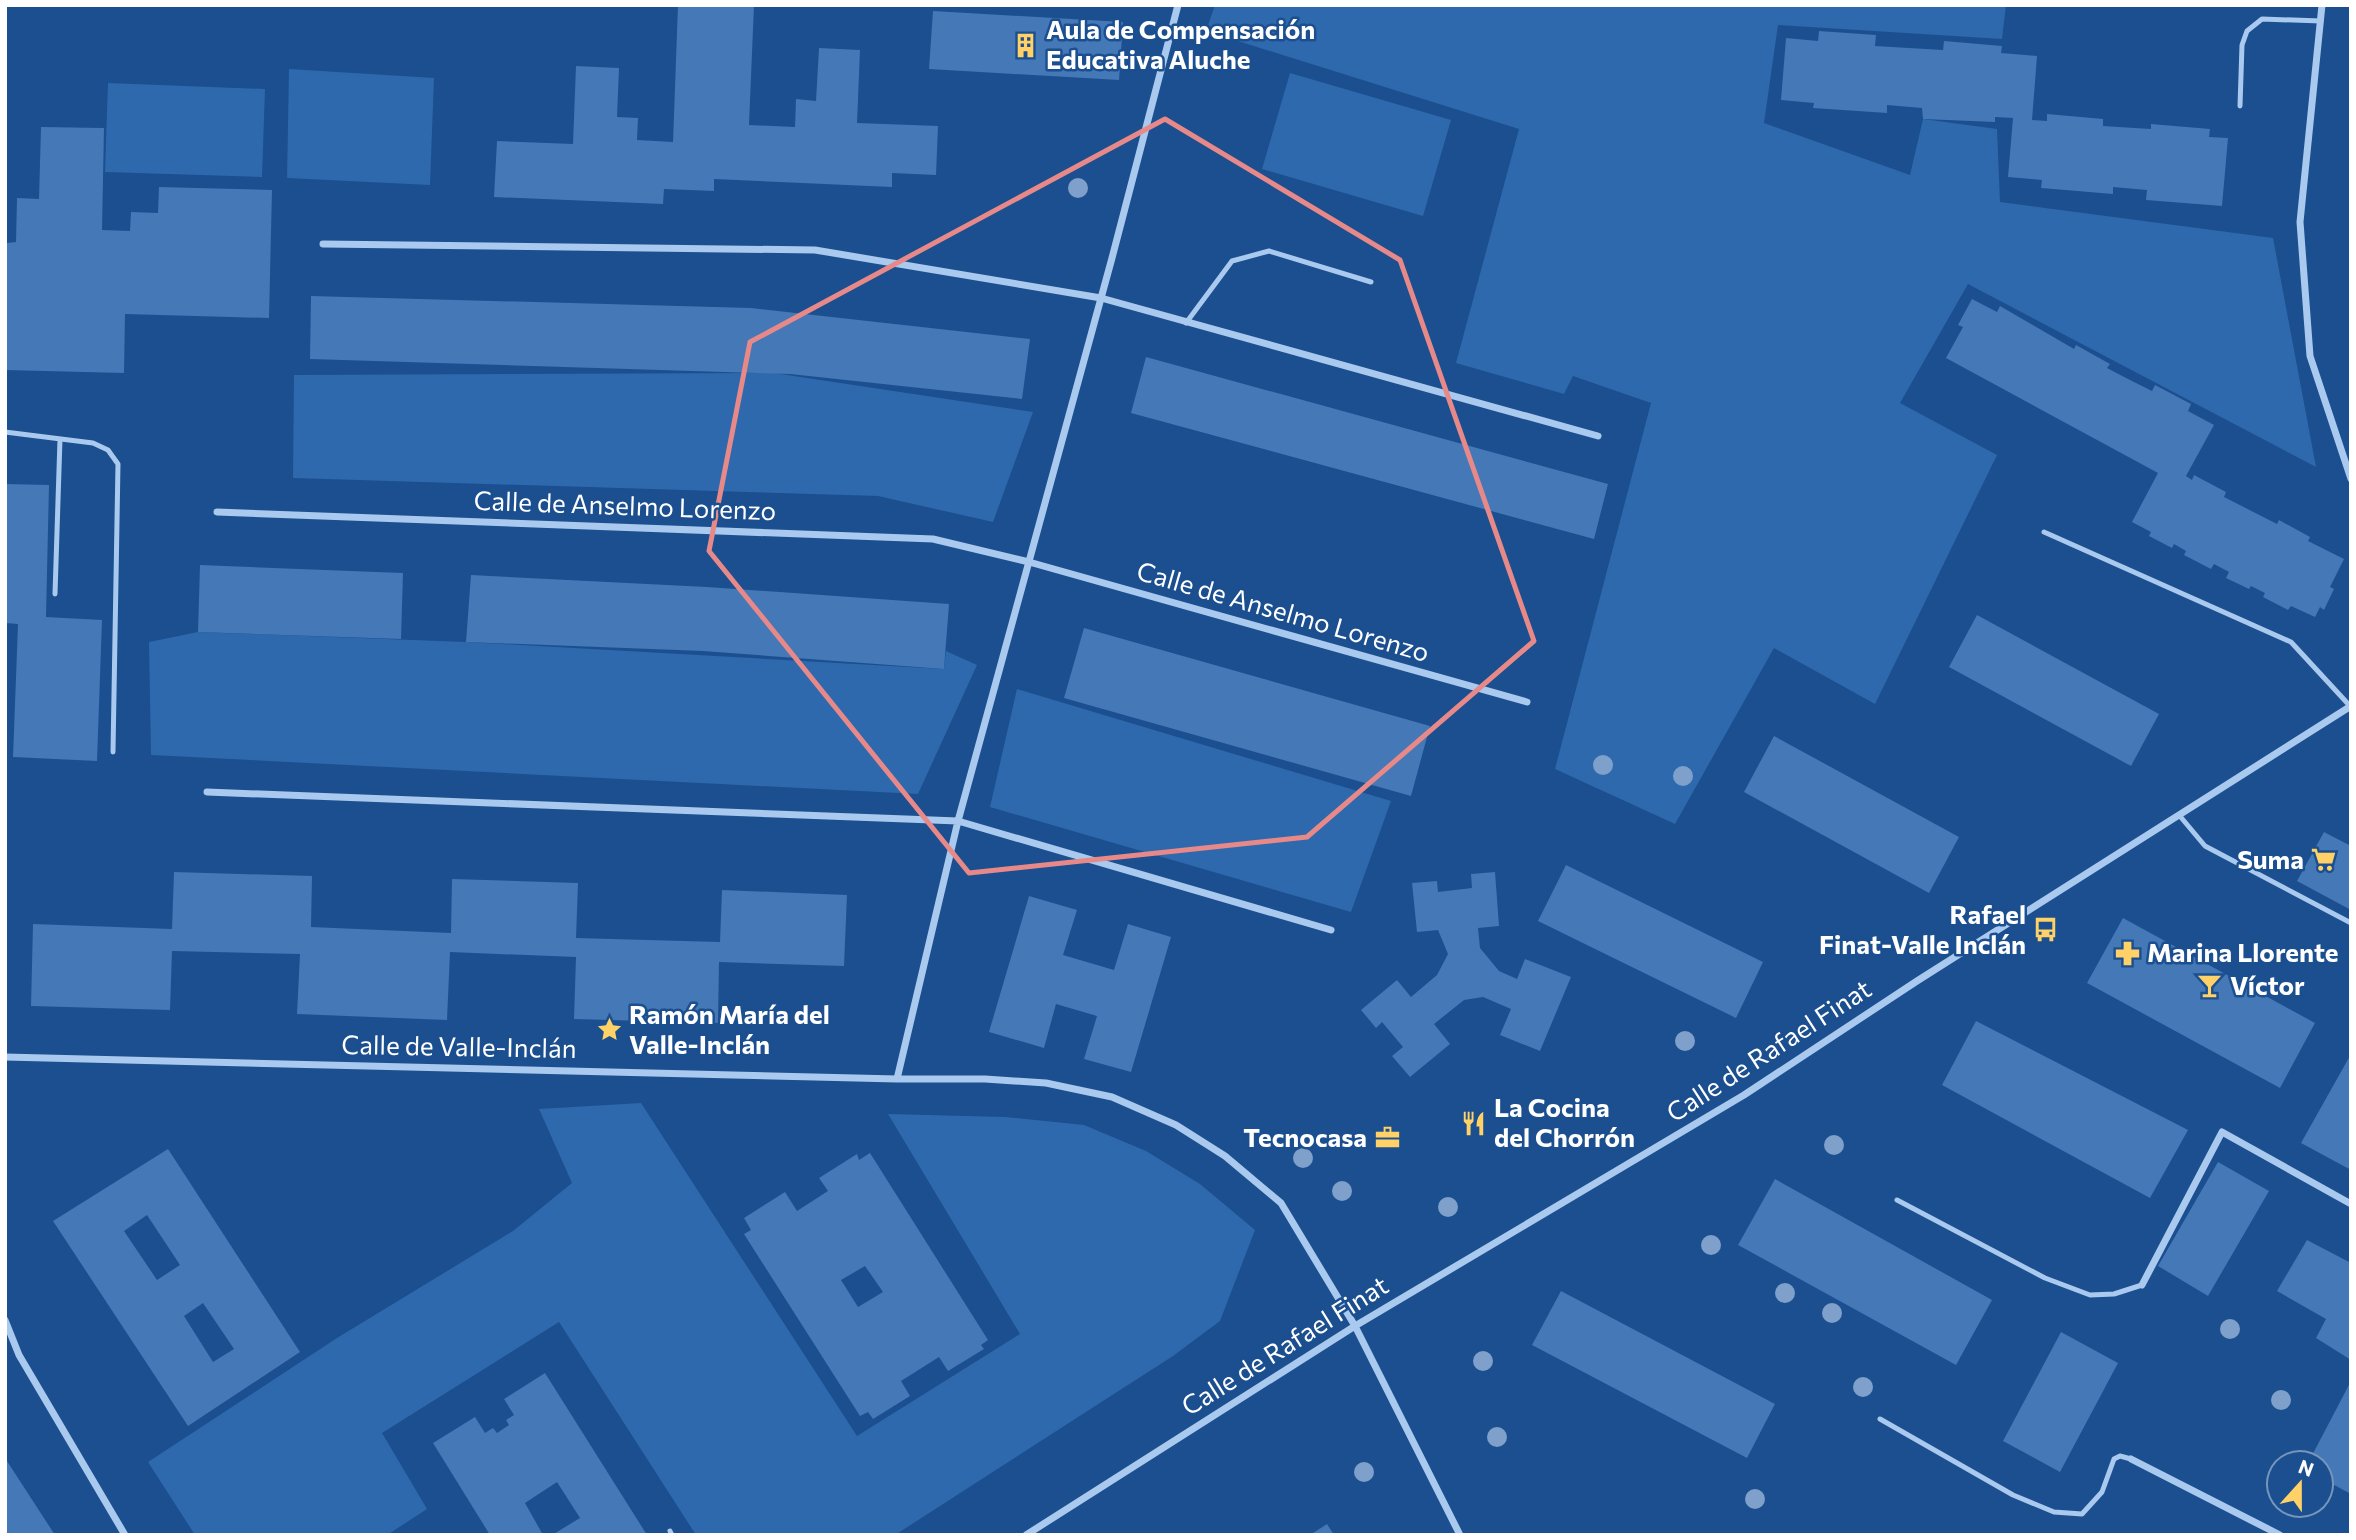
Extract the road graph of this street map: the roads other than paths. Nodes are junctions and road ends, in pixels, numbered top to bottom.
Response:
1 (1178, 5) edge
2 (2322, 5) edge
3 (2321, 21) junction
4 (2240, 106) dead end
5 (323, 244) dead end
6 (1371, 282) dead end
7 (1101, 298) junction
8 (1186, 323) junction
9 (5, 432) edge
10 (1598, 436) dead end
11 (61, 439) junction
12 (2351, 479) edge
13 (217, 512) dead end
14 (2044, 532) dead end
15 (1029, 562) junction
16 (55, 594) dead end
17 (1527, 702) dead end
18 (2351, 706) edge
19 (113, 752) dead end
20 (206, 792) dead end
21 (2179, 815) junction
22 (958, 821) junction
23 (2351, 923) edge
24 (1331, 930) dead end
25 (5, 1056) edge
26 (897, 1079) junction
27 (1897, 1200) dead end
28 (2351, 1204) edge
29 (2142, 1285) joint
30 (5, 1320) edge
31 (1355, 1325) junction
32 (1880, 1419) dead end
33 (2131, 1459) joint
34 (125, 1535) edge
35 (1026, 1535) edge
36 (1460, 1535) edge
37 (2280, 1535) edge

1 - 7 street
2 - 3 street
3 - 4 lane
3 - 12 street
5 - 7 street
6 - 8 lane
7 - 8 street
7 - 15 street
8 - 10 street
9 - 11 lane
11 - 16 lane
11 - 19 lane
13 - 15 street, Calle de Anselmo Lorenzo
14 - 18 lane
15 - 17 street, Calle de Anselmo Lorenzo
15 - 22 street
18 - 21 street, Calle de Rafael Finat
20 - 22 street
21 - 23 lane
21 - 31 street, Calle de Rafael Finat
22 - 24 street
22 - 26 street
25 - 26 street, Calle de Valle-Inclán
26 - 31 street, Calle de Valle-Inclán
27 - 29 lane
28 - 29 street
30 - 34 street
31 - 35 street, Calle de Rafael Finat
31 - 36 street, Calle de Valle-Inclán
32 - 33 lane
33 - 37 street

